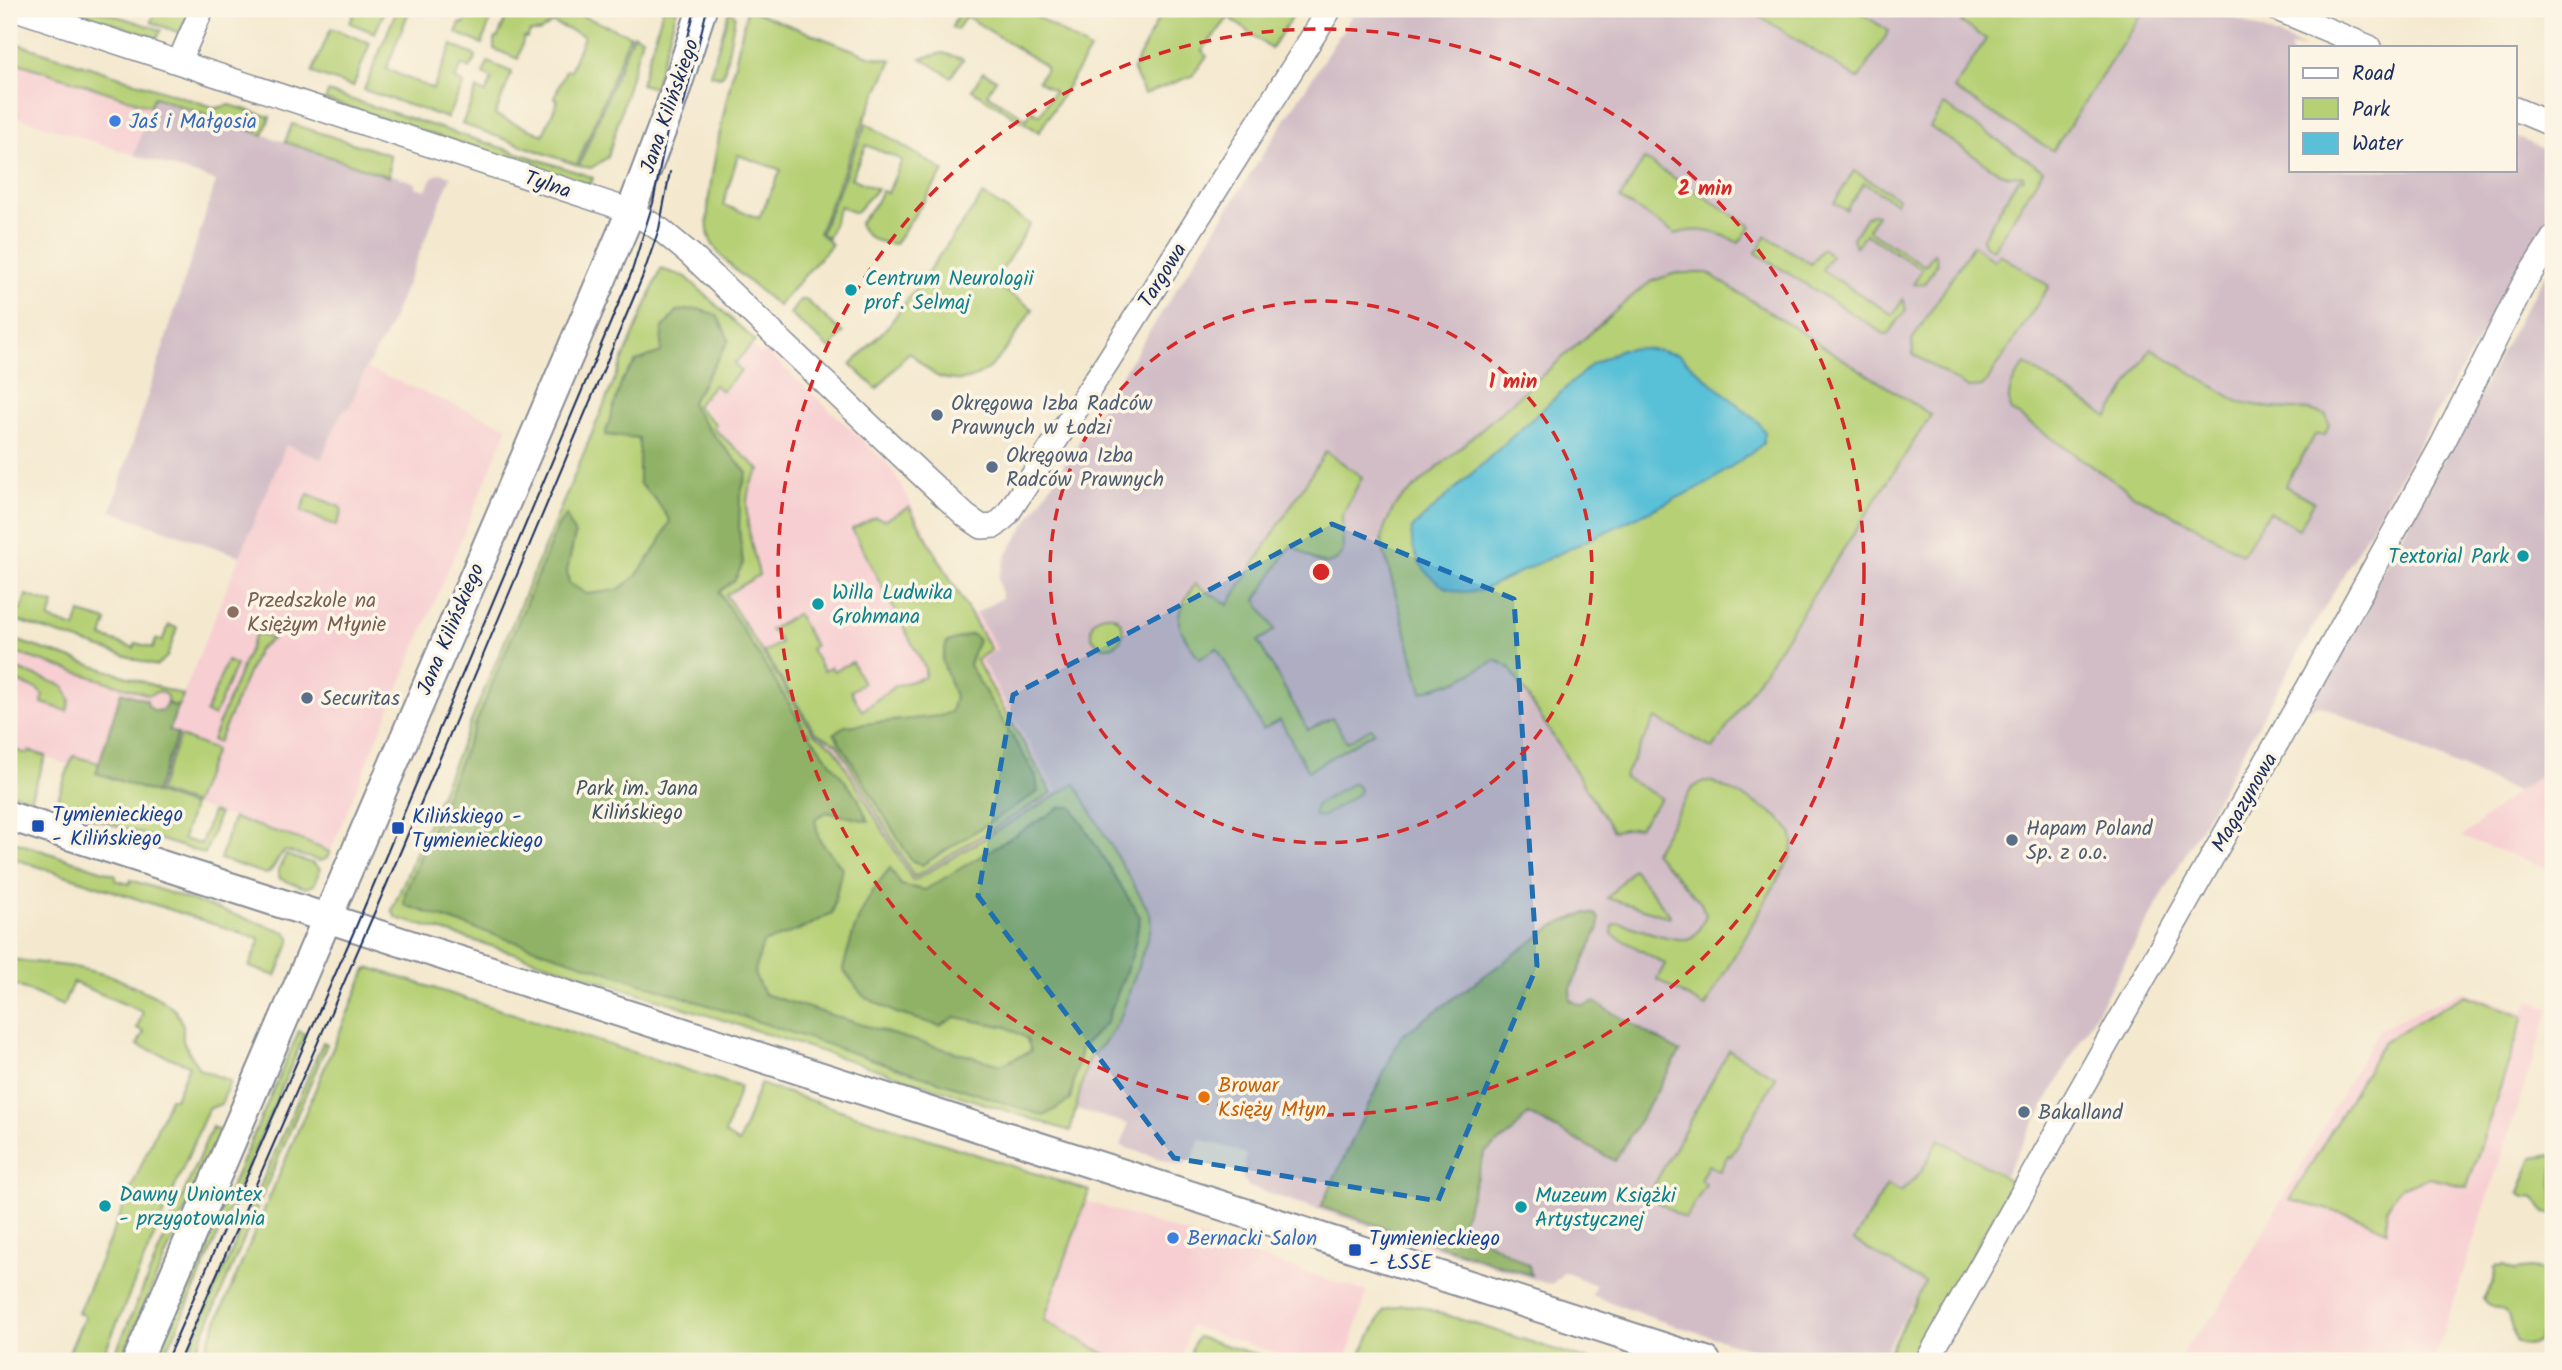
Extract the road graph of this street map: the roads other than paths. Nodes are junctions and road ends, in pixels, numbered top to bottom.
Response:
1 (16, 9) edge
2 (202, 9) edge
3 (702, 9) edge
4 (1330, 9) edge
5 (2277, 9) edge
6 (2366, 46) edge
7 (179, 62) junction
8 (2516, 109) edge
9 (2553, 125) edge
10 (631, 211) junction
11 (2553, 238) edge
12 (982, 527) joint
13 (9, 816) edge
14 (327, 920) junction
15 (137, 1361) edge
16 (1706, 1361) edge
17 (1927, 1361) edge

1 - 7 street, Tylna
2 - 7 street
3 - 10 street, Jana Kilińskiego
4 - 12 street, Targowa
5 - 6 street
7 - 10 street, Tylna
8 - 9 street
10 - 12 street, Tylna
10 - 14 street, Jana Kilińskiego
11 - 17 street, Magazynowa
13 - 14 street
14 - 15 street, Jana Kilińskiego
14 - 16 street

